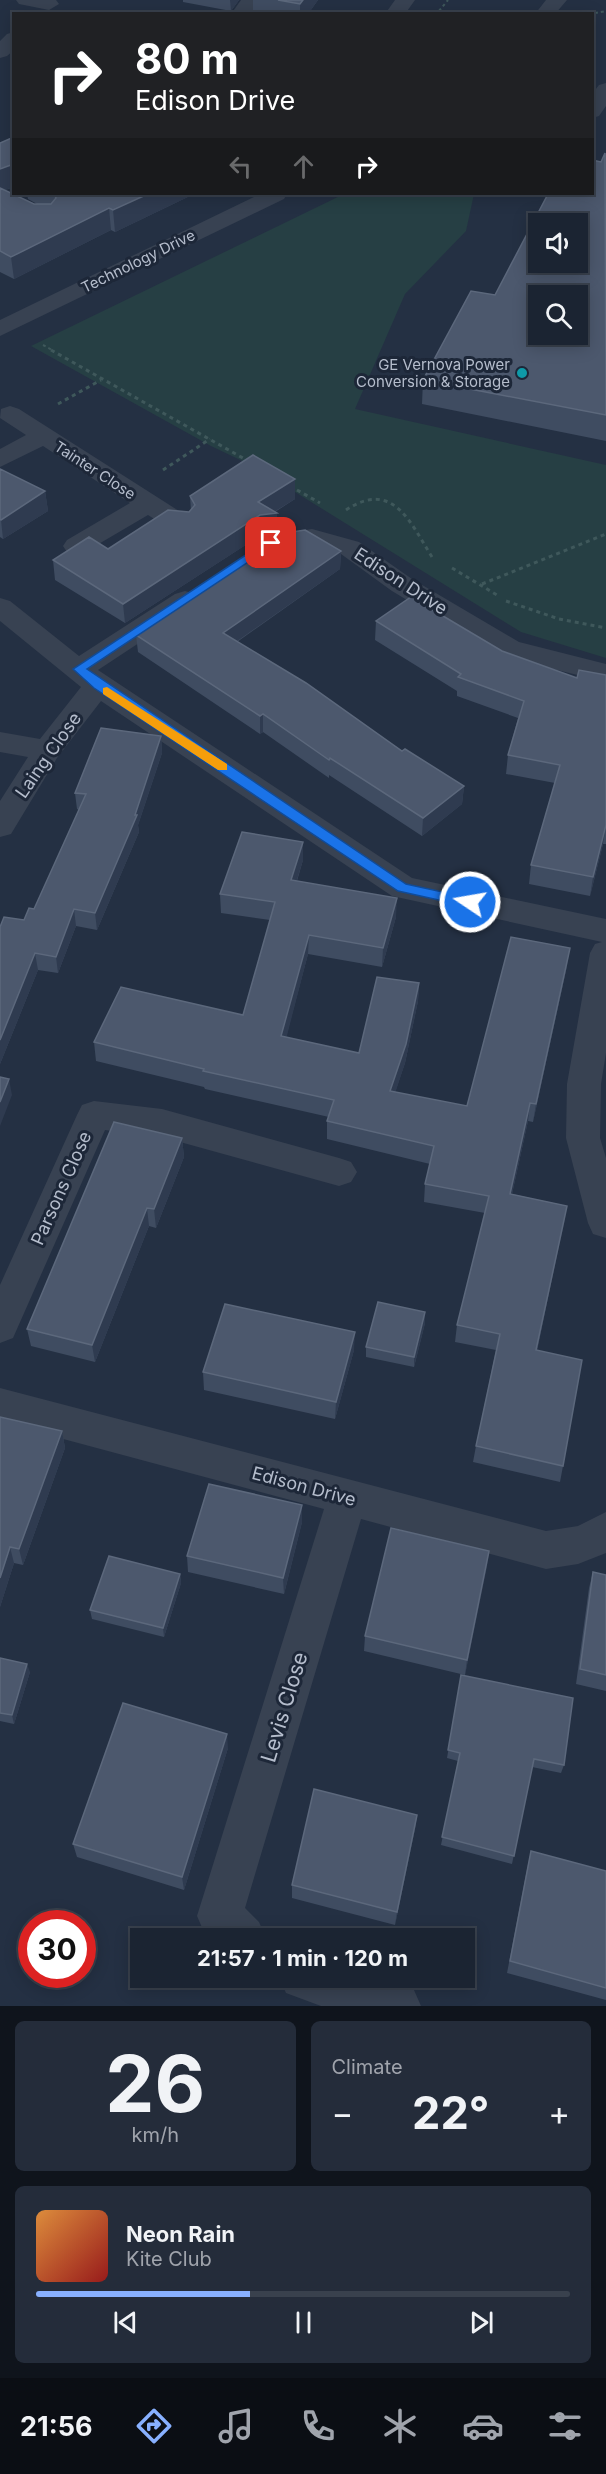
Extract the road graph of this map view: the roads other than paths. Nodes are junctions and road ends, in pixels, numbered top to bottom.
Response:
1 (26, 0) edge
2 (251, 0) edge
3 (405, 0) edge
4 (557, 0) edge
5 (41, 12) edge
6 (242, 12) edge
7 (396, 12) edge
8 (546, 12) edge
9 (12, 40) edge
10 (0, 52) edge
11 (606, 89) edge
12 (594, 109) edge
13 (274, 195) edge
14 (0, 329) edge
15 (0, 459) edge
16 (137, 498) junction
17 (181, 524) edge
18 (76, 546) edge
19 (252, 556) edge
20 (204, 587) edge
21 (0, 607) edge
22 (606, 673) edge
23 (89, 677) junction
24 (0, 742) edge
25 (47, 751) junction
26 (0, 826) edge
27 (606, 931) edge
28 (606, 953) edge
29 (339, 1172) dead end
30 (606, 1223) edge
31 (0, 1327) edge
32 (0, 1405) edge
33 (348, 1497) junction
34 (601, 1538) edge
35 (231, 1927) edge
36 (338, 1988) edge
37 (398, 2006) edge

1 - 5 street
2 - 6 street
3 - 7 street
4 - 8 street
9 - 10 street
11 - 12 street
13 - 14 street, Technology Drive
15 - 16 street, Tainter Close
16 - 17 street, Tainter Close
16 - 18 street, Tainter Close
19 - 22 street, Edison Drive
20 - 23 street
21 - 23 street
23 - 25 street, Laing Close
23 - 27 street
24 - 25 street
25 - 26 street, Laing Close
28 - 30 street
29 - 31 street, Parsons Close
32 - 33 street, Edison Drive
33 - 34 street, Edison Drive
33 - 35 street, Levis Close
36 - 37 street

